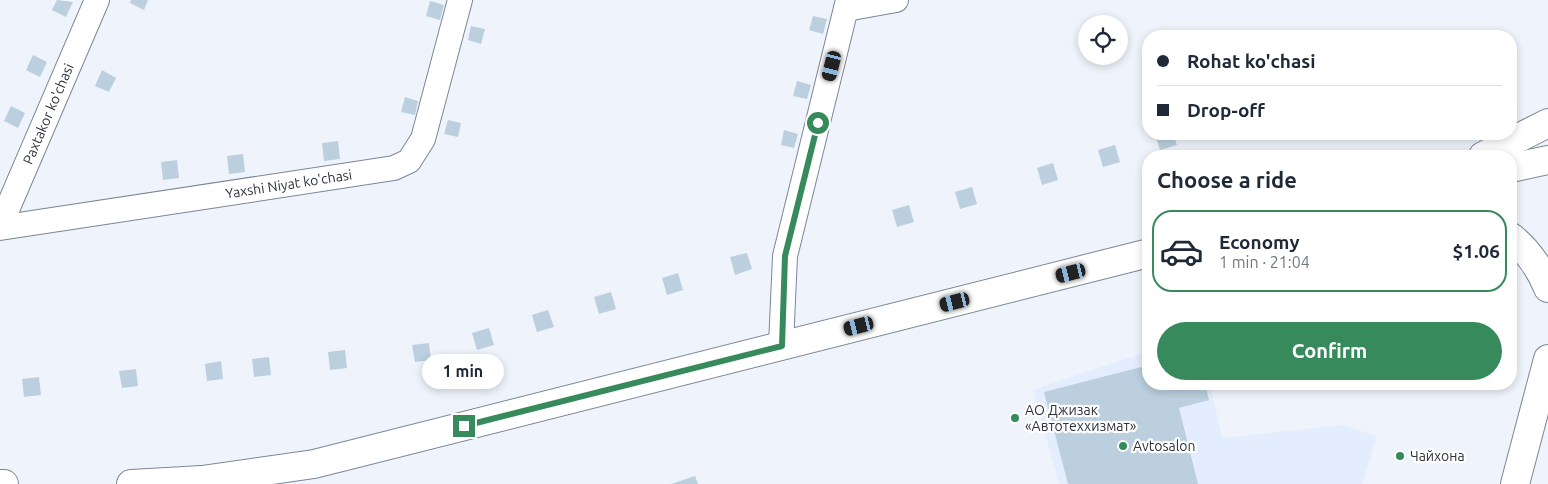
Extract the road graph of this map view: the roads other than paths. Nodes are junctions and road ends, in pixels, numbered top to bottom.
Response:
1 (97, 0) edge
2 (460, 0) edge
3 (896, 0) edge
4 (847, 4) edge
5 (1548, 123) edge
6 (1517, 139) edge
7 (1515, 140) edge
8 (1495, 150) edge
9 (1548, 160) edge
10 (1517, 167) edge
11 (0, 227) edge
12 (1517, 242) edge
13 (1142, 255) edge
14 (1548, 288) edge
15 (782, 346) junction
16 (1548, 359) edge
17 (0, 484) edge
18 (4, 484) edge
19 (131, 484) edge
20 (1515, 484) edge

1 - 11 street, Paxtakor ko'chasi
2 - 11 street, Yaxshi Niyat ko'chasi
3 - 4 street
4 - 15 street
5 - 6 main road
7 - 8 main road
9 - 10 main road
12 - 14 main road
13 - 15 main road
15 - 19 main road
16 - 20 main road
17 - 18 main road

